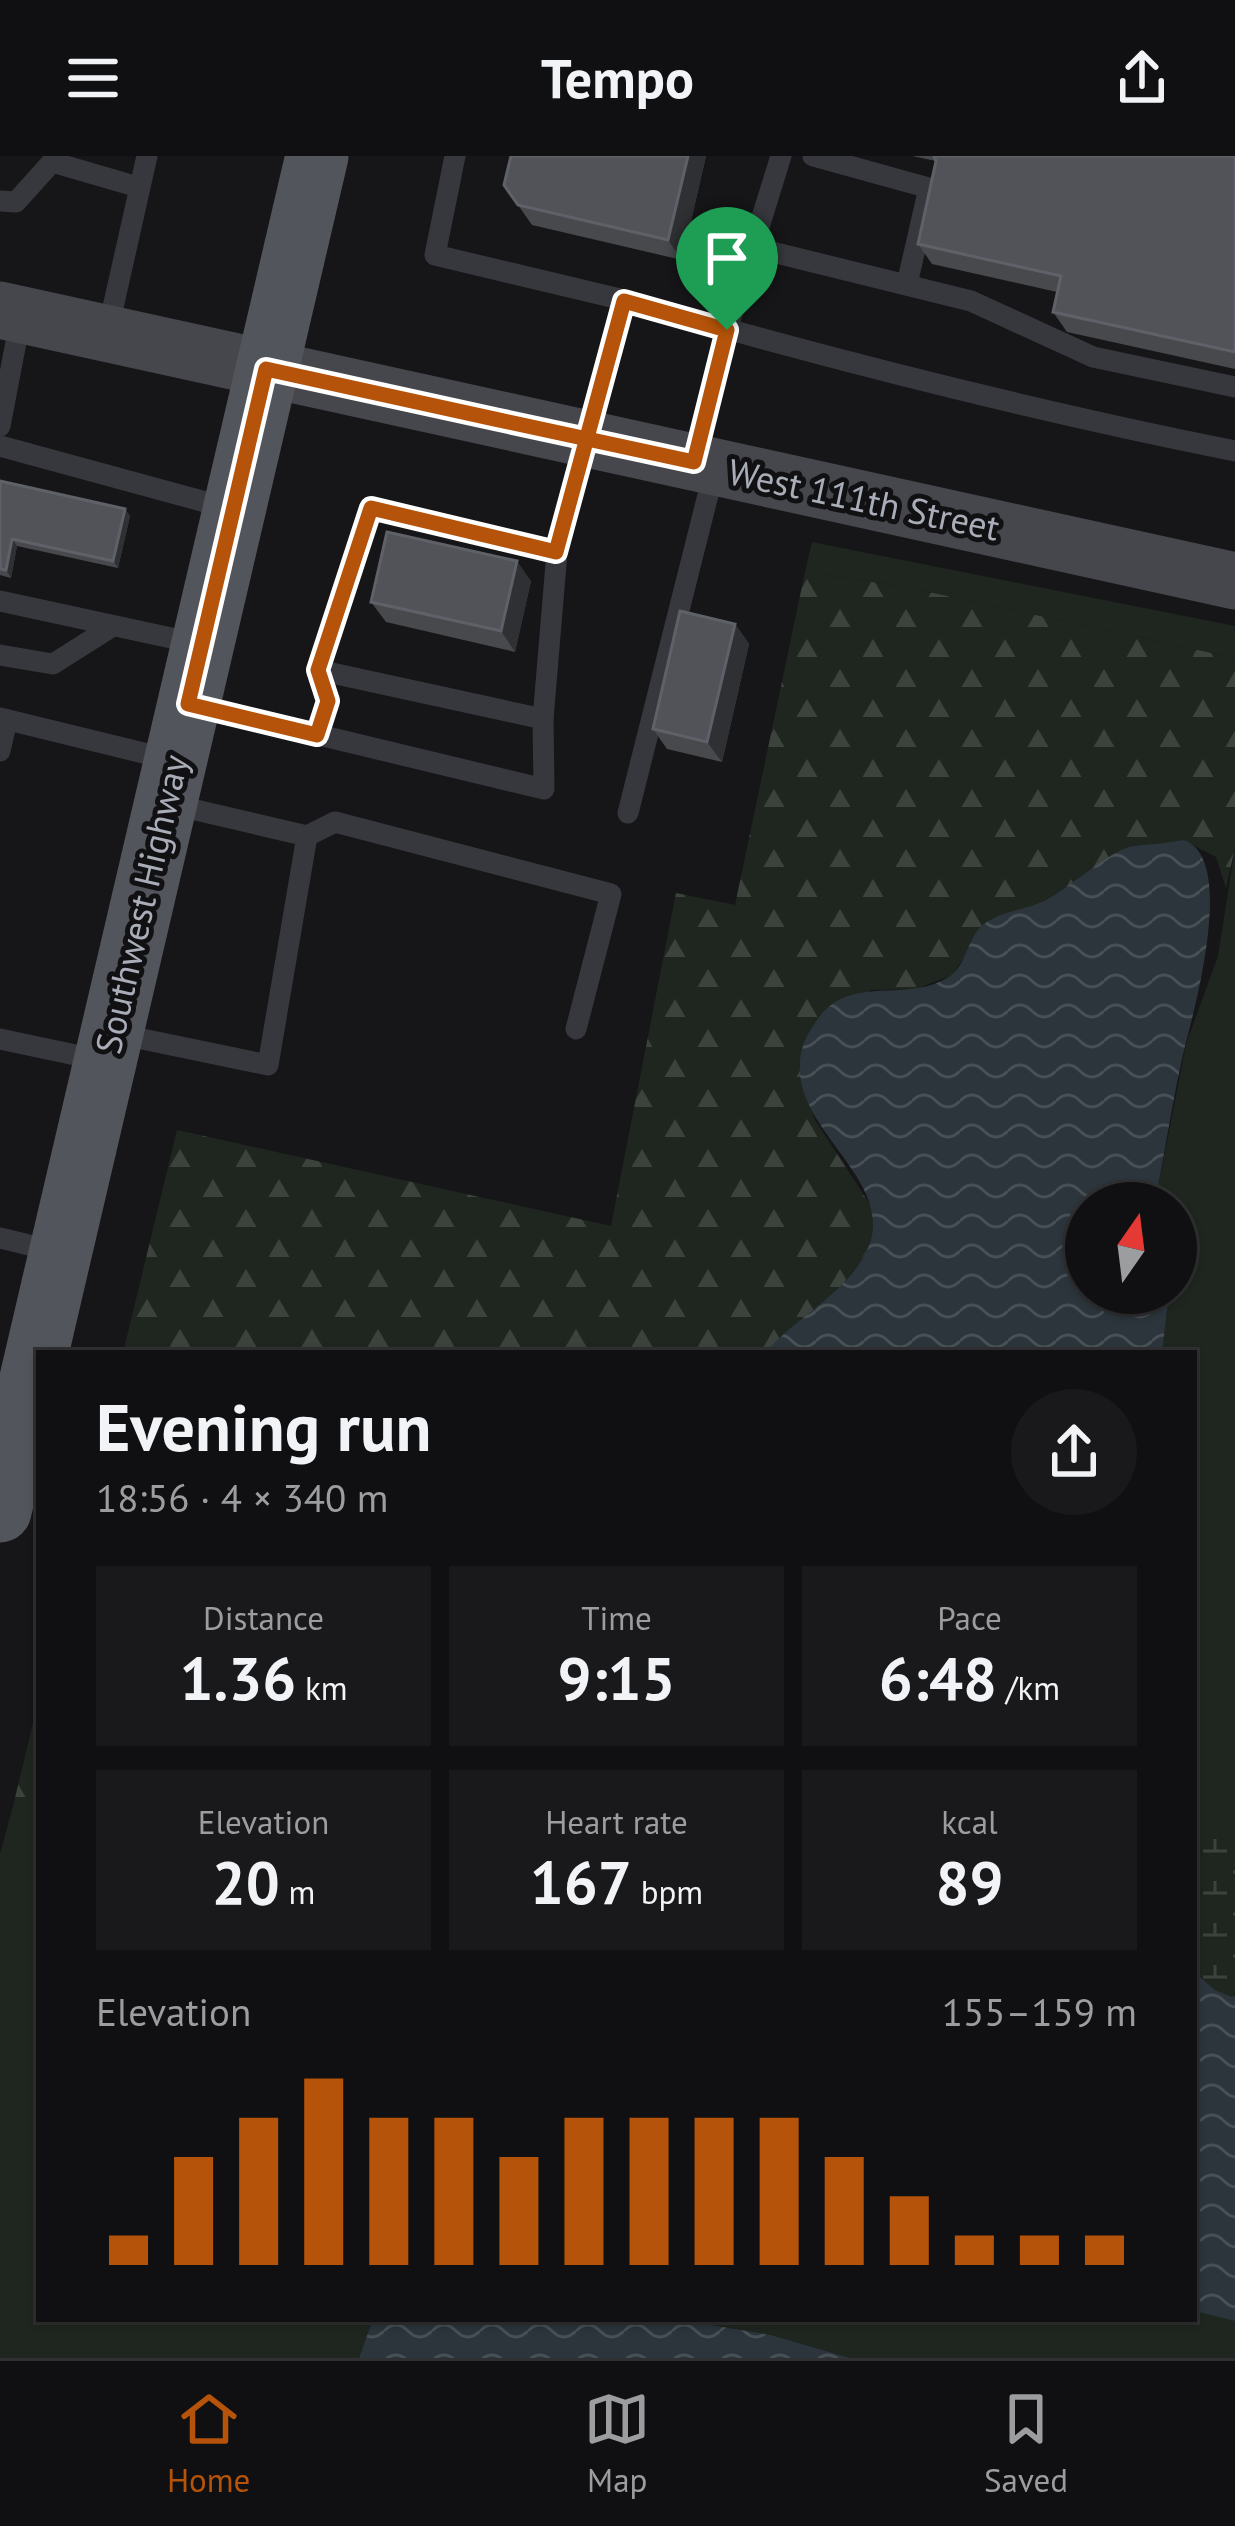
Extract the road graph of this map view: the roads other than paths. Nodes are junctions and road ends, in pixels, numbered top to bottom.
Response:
1 (147, 156) edge
2 (317, 156) edge
3 (455, 156) edge
4 (781, 156) edge
5 (813, 156) edge
6 (138, 187) junction
7 (0, 201) edge
8 (752, 247) junction
9 (907, 284) junction
10 (624, 301) junction
11 (10, 313) edge
12 (727, 330) junction
13 (107, 334) junction
14 (266, 369) junction
15 (1235, 387) edge
16 (0, 427) edge
17 (587, 439) junction
18 (0, 446) edge
19 (1235, 451) edge
20 (705, 465) junction
21 (233, 510) junction
22 (556, 552) junction
23 (1235, 581) edge
24 (0, 601) edge
25 (113, 626) junction
26 (0, 655) edge
27 (318, 670) junction
28 (3, 719) edge
29 (543, 719) junction
30 (182, 728) junction
31 (317, 735) junction
32 (0, 752) edge
33 (628, 814) dead end
34 (307, 836) junction
35 (576, 1029) dead end
36 (0, 1039) edge
37 (108, 1047) junction
38 (0, 1238) edge
39 (60, 1252) junction
40 (37, 1350) edge
41 (36, 1356) edge
42 (0, 1511) edge

1 - 6 lane
2 - 14 main road, Southwest Highway
3 - 10 lane
4 - 8 lane
5 - 9 lane
6 - 7 lane
6 - 13 lane
8 - 9 lane
8 - 12 lane
9 - 15 lane
10 - 12 lane
10 - 17 lane
11 - 13 main road, West 111th Street
11 - 16 lane
12 - 19 lane
12 - 20 lane
13 - 14 main road, West 111th Street
14 - 17 main road, West 111th Street
14 - 21 main road, Southwest Highway
17 - 20 main road, West 111th Street
17 - 22 lane
18 - 21 lane
20 - 23 main road, West 111th Street
20 - 33 lane
21 - 30 main road, Southwest Highway
22 - 27 lane
22 - 29 lane
24 - 25 lane
25 - 26 lane
25 - 30 lane
27 - 29 lane
27 - 31 lane
28 - 30 lane
28 - 32 lane
29 - 31 lane
30 - 31 lane
30 - 34 lane
30 - 37 main road, Southwest Highway
34 - 35 lane
34 - 37 lane
36 - 37 lane
37 - 39 main road, Southwest Highway
38 - 39 lane
39 - 40 main road, Southwest Highway
41 - 42 main road, Southwest Highway

